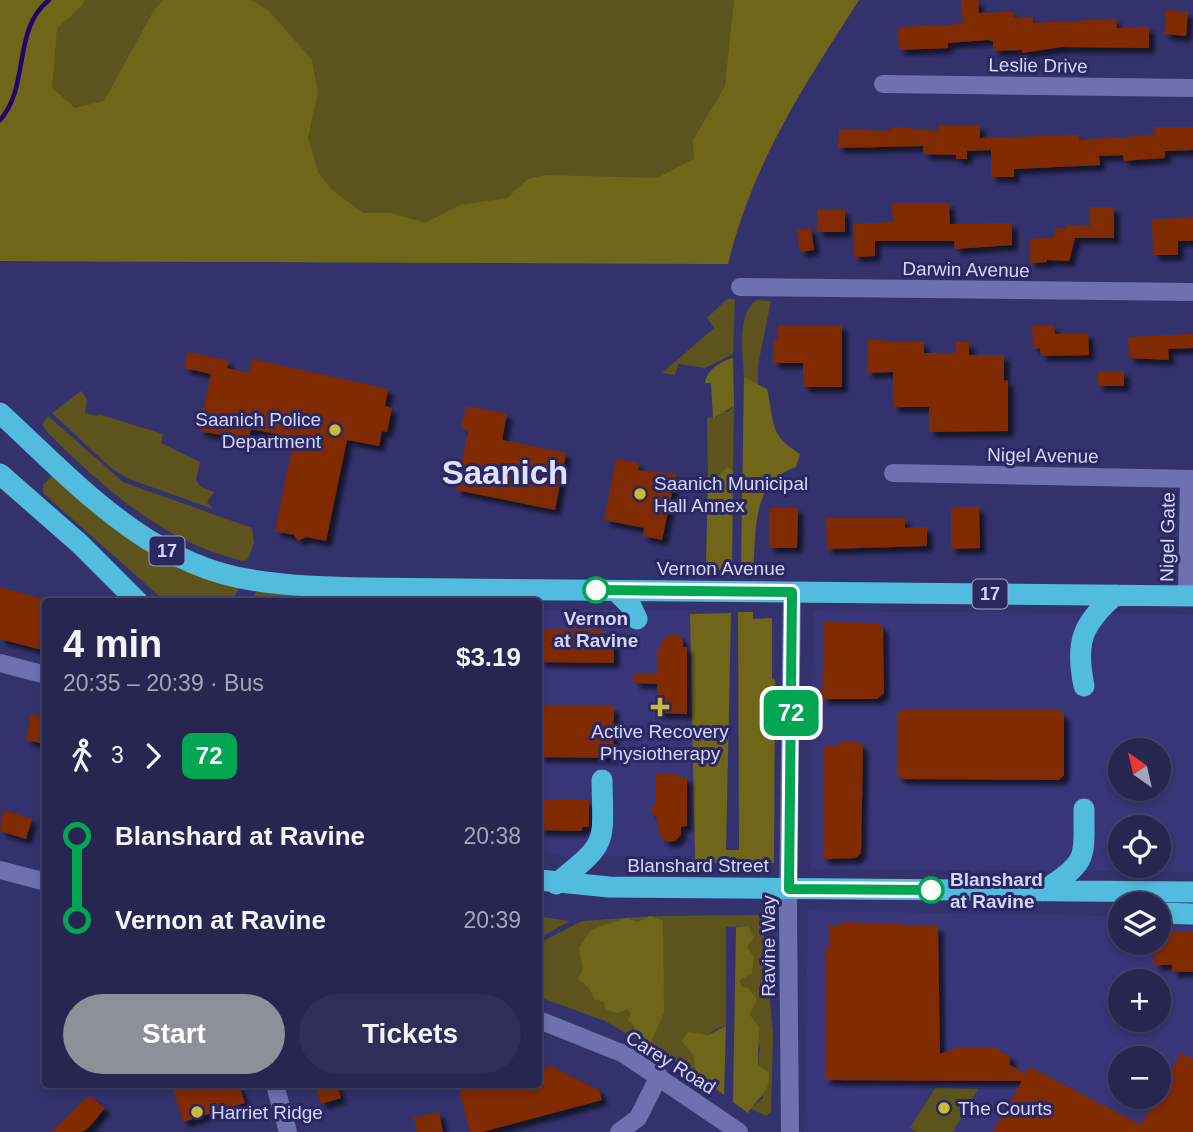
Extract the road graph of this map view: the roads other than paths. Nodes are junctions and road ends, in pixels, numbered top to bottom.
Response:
1 (883, 84) dead end
2 (1193, 88) edge
3 (740, 287) dead end
4 (1193, 292) edge
5 (0, 413) edge
6 (893, 472) dead end
7 (0, 474) edge
8 (1191, 479) edge
9 (79, 544) junction
10 (349, 588) junction
11 (616, 591) junction
12 (792, 592) junction
13 (1115, 595) junction
14 (440, 596) edge
15 (1190, 596) edge
16 (128, 598) edge
17 (134, 598) edge
18 (317, 598) edge
19 (636, 619) dead end
20 (0, 663) edge
21 (42, 675) edge
22 (1084, 686) dead end
23 (602, 780) dead end
24 (1084, 809) dead end
25 (0, 870) edge
26 (42, 881) edge
27 (548, 882) edge
28 (789, 889) junction
29 (1042, 891) junction
30 (1086, 891) junction
31 (1193, 892) edge
32 (1108, 901) edge
33 (1171, 913) edge
34 (1193, 914) edge
35 (542, 1021) edge
36 (659, 1076) junction
37 (276, 1088) edge
38 (288, 1132) edge
39 (619, 1132) edge
40 (738, 1132) edge
41 (790, 1132) edge

1 - 2 street, Leslie Drive
3 - 4 street, Darwin Avenue
5 - 10 highway, Vernon Avenue / 17
6 - 8 street, Nigel Avenue
7 - 9 highway
8 - 15 street, Nigel Gate
9 - 16 highway
9 - 17 highway
10 - 14 highway, Vernon Avenue / 17
10 - 18 highway
11 - 12 highway, Vernon Avenue / 17
11 - 14 highway, Vernon Avenue / 17
11 - 19 highway
12 - 13 highway, Vernon Avenue / 17
12 - 28 street, Ravine Way
13 - 15 highway, Vernon Avenue / 17
13 - 22 highway
20 - 21 street
23 - 27 highway
24 - 29 highway
25 - 26 street
27 - 28 highway, Blanshard Street
28 - 29 highway, Blanshard Street
28 - 41 street, Ravine Way
29 - 30 highway, Blanshard Street
30 - 31 highway, Blanshard Street
30 - 32 highway
33 - 34 highway
35 - 36 street, Carey Road
36 - 39 street
36 - 40 street, Carey Road
37 - 38 street

